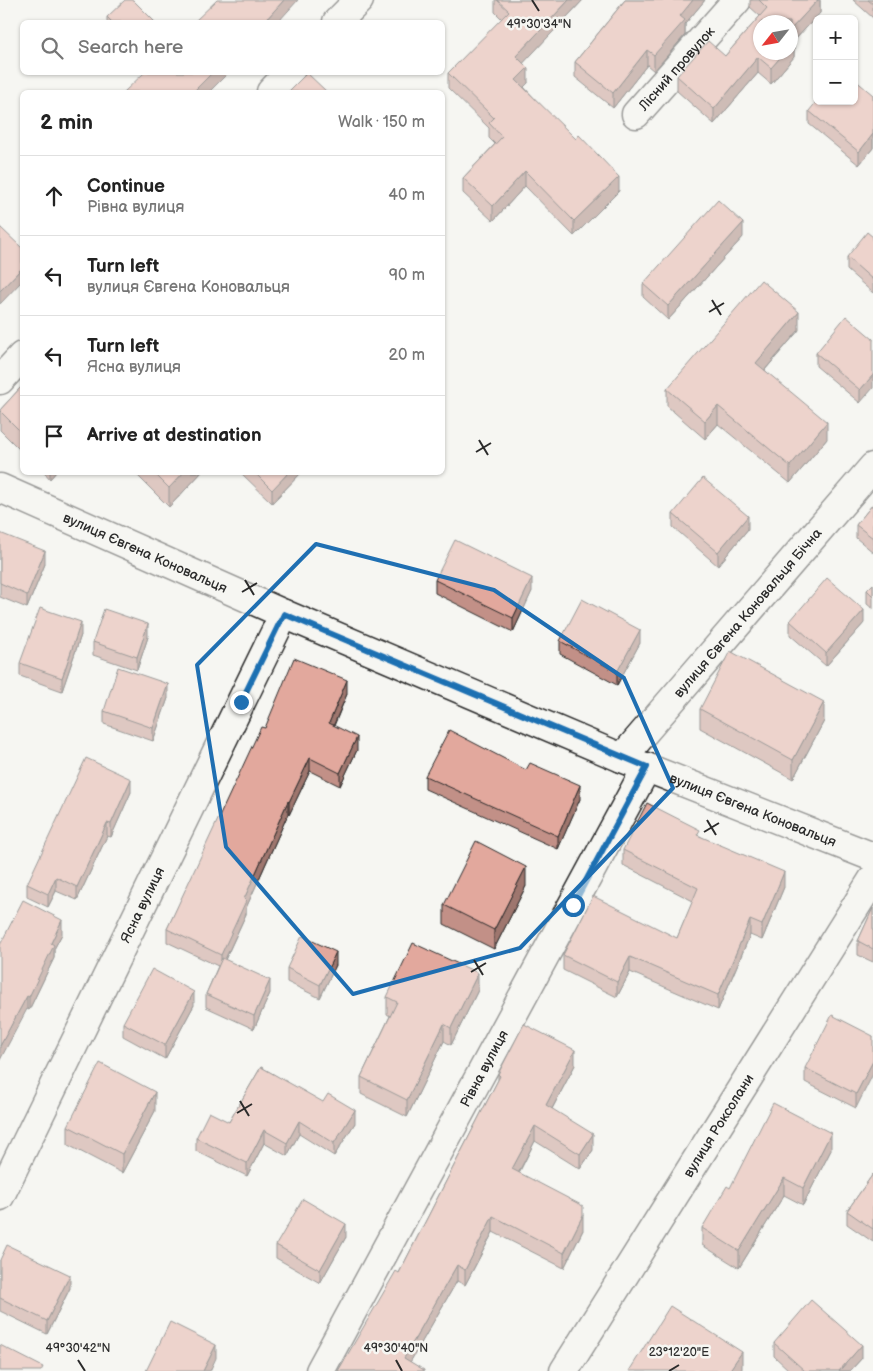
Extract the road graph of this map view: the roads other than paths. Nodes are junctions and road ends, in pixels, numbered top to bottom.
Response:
1 (359, 0) edge
2 (737, 0) edge
3 (339, 20) edge
4 (287, 75) edge
5 (273, 90) edge
6 (636, 114) dead end
7 (20, 358) edge
8 (0, 380) edge
9 (873, 467) edge
10 (0, 488) edge
11 (284, 614) junction
12 (622, 758) junction
13 (647, 767) junction
14 (873, 857) edge
15 (873, 879) edge
16 (0, 1196) edge
17 (320, 1371) edge
18 (564, 1371) edge

1 - 3 street
2 - 6 street, Лісний провулок
4 - 5 street
7 - 8 street
9 - 12 street, вулиця Євгена Коновальця Бічна
10 - 11 street, вулиця Євгена Коновальця
11 - 12 street, вулиця Євгена Коновальця
11 - 16 street, Ясна вулиця
12 - 13 street, вулиця Євгена Коновальця
13 - 14 street, вулиця Євгена Коновальця
13 - 17 street, Рівна вулиця
15 - 18 street, вулиця Роксолани

